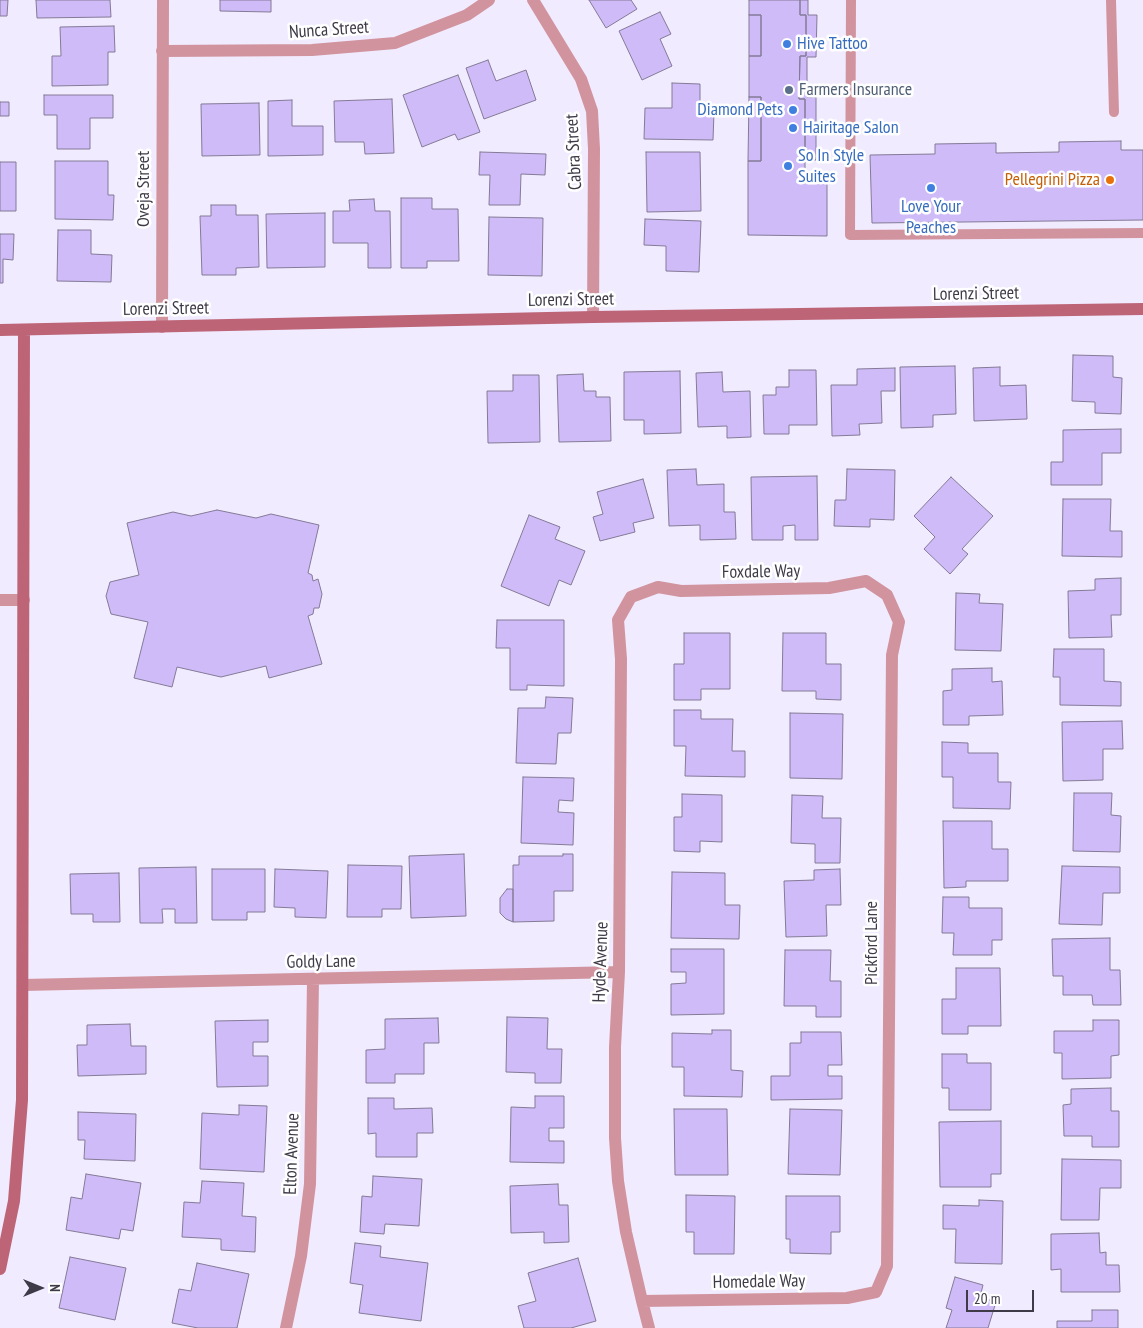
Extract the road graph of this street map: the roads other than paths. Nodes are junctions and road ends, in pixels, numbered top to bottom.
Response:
1 (163, 0) edge
2 (489, 0) edge
3 (532, 0) edge
4 (851, 0) edge
5 (1111, 0) edge
6 (162, 51) junction
7 (1114, 112) dead end
8 (1143, 232) edge
9 (1143, 309) edge
10 (592, 317) junction
11 (162, 327) junction
12 (0, 330) edge
13 (24, 330) junction
14 (887, 596) joint
15 (631, 597) joint
16 (0, 600) edge
17 (24, 600) junction
18 (619, 972) junction
19 (313, 980) junction
20 (23, 985) junction
21 (0, 1269) edge
22 (876, 1292) joint
23 (642, 1301) junction
24 (286, 1328) edge
25 (649, 1328) edge

1 - 6 street, Oveja Street
2 - 6 street, Nunca Street
3 - 10 street, Cabra Street
4 - 8 lane
5 - 7 lane
6 - 11 street, Oveja Street
9 - 10 street, Lorenzi Street
10 - 11 street, Lorenzi Street
11 - 13 street, Lorenzi Street
12 - 13 street, Lorenzi Street
13 - 17 street
14 - 15 street, Foxdale Way
14 - 22 street, Pickford Lane
15 - 18 street, Hyde Avenue
16 - 17 street
17 - 20 street
18 - 19 street, Goldy Lane
18 - 23 street, Hyde Avenue
19 - 20 street, Goldy Lane
19 - 24 street, Elton Avenue
20 - 21 street
22 - 23 street, Homedale Way
23 - 25 street, Hyde Avenue

